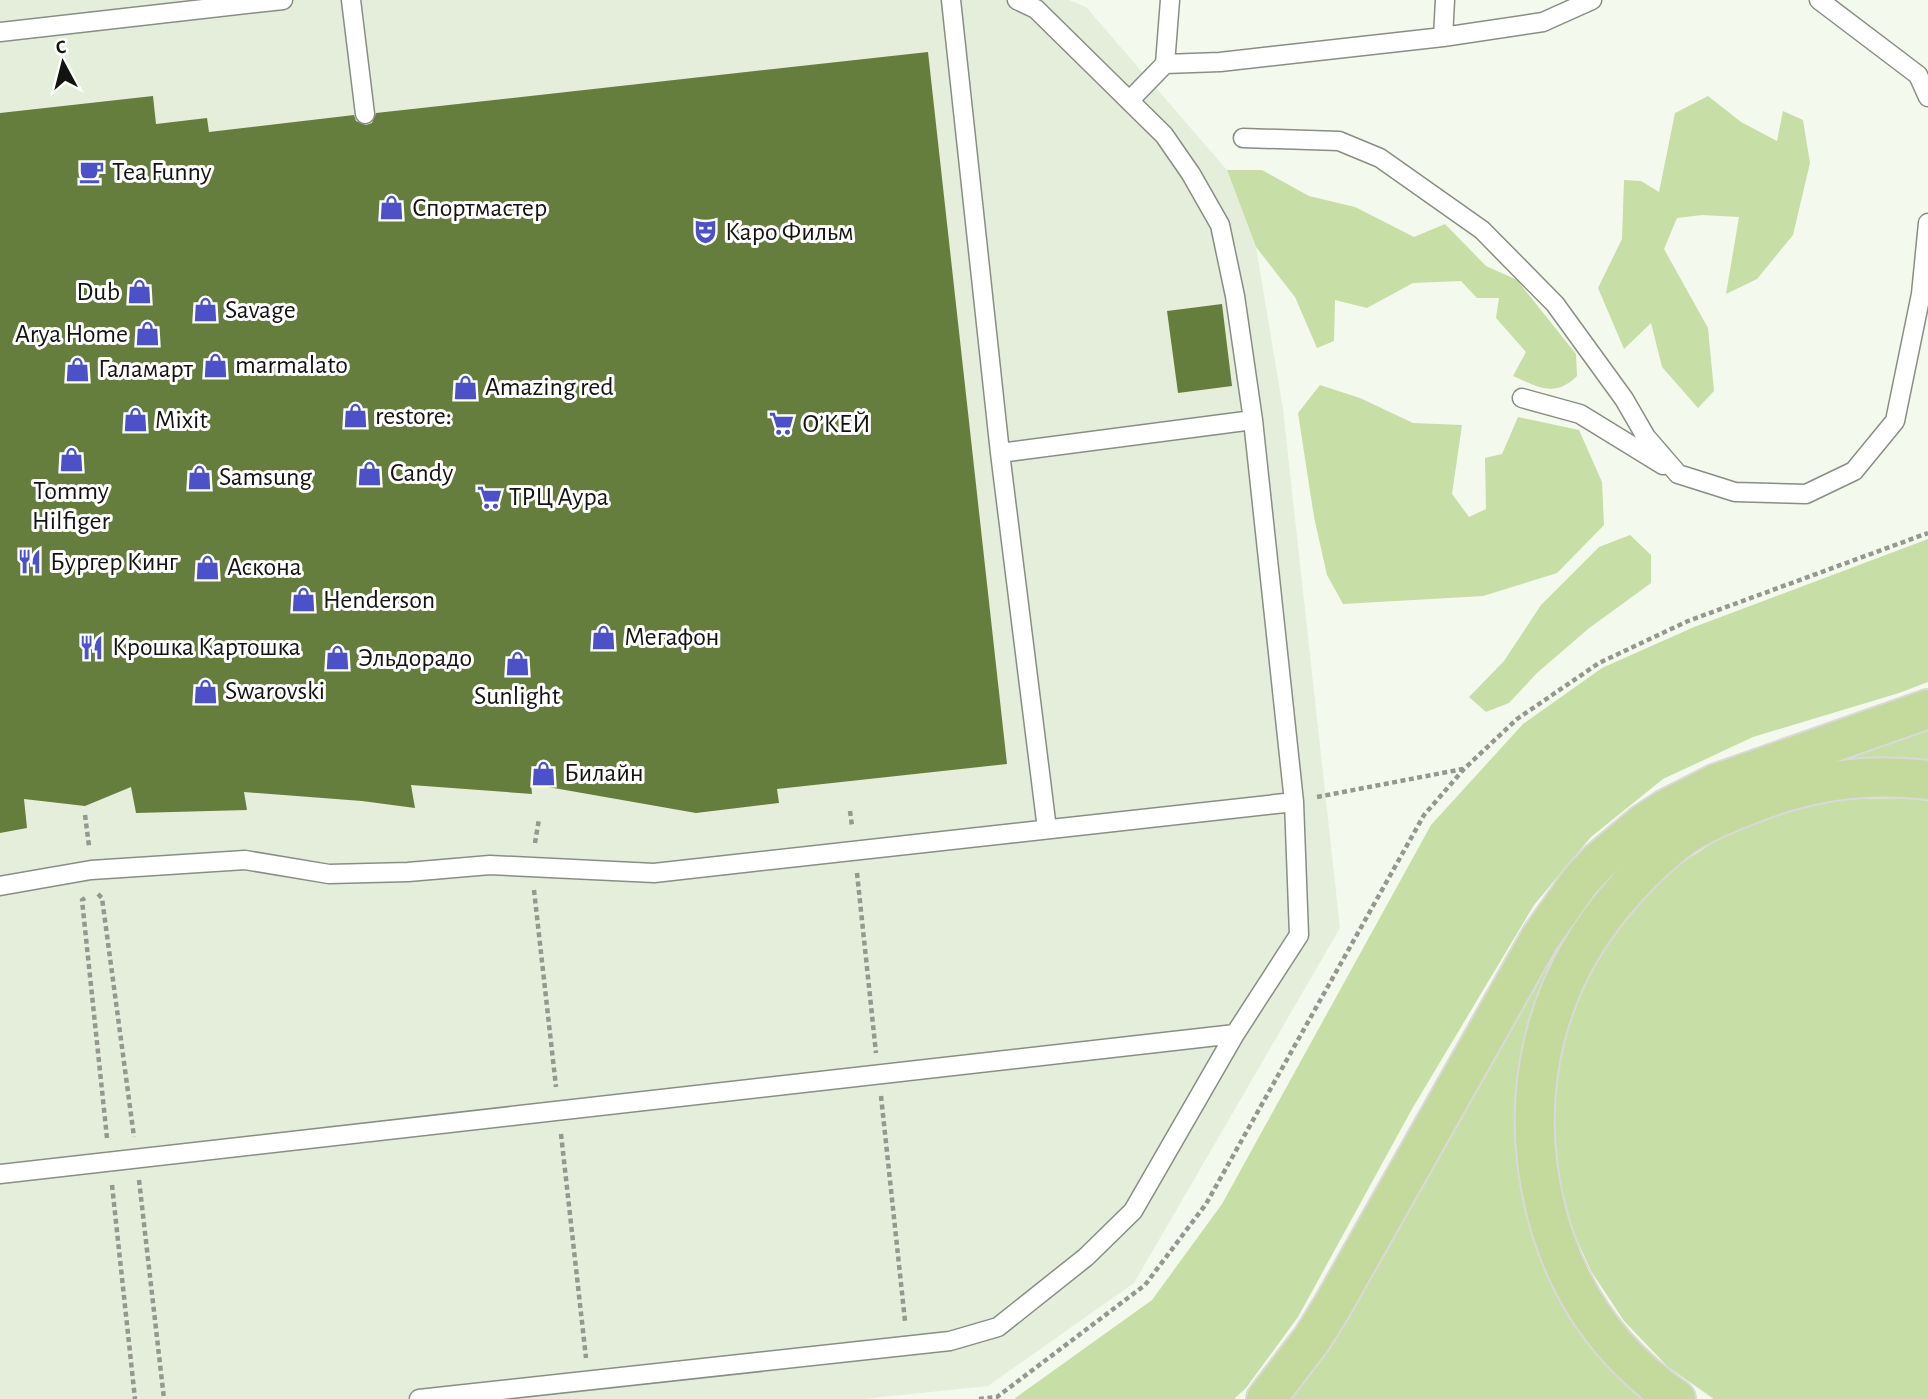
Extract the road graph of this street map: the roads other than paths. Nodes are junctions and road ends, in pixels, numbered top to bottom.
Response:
1 (283, 0) edge
2 (351, 0) edge
3 (951, 0) edge
4 (1017, 0) edge
5 (1170, 0) edge
6 (1445, 0) edge
7 (1592, 0) edge
8 (1819, 0) edge
9 (0, 32) edge
10 (1443, 37) junction
11 (1165, 64) junction
12 (1923, 72) edge
13 (1928, 97) edge
14 (1130, 100) junction
15 (365, 114) dead end
16 (1242, 138) dead end
17 (1928, 223) edge
18 (1522, 398) dead end
19 (1253, 419) junction
20 (1000, 453) junction
21 (1678, 474) junction
22 (1928, 709) edge
23 (1928, 780) edge
24 (1294, 802) junction
25 (1047, 829) junction
26 (0, 886) edge
27 (1235, 1034) junction
28 (0, 1174) edge
29 (520, 1393) edge
30 (419, 1399) edge
31 (1266, 1399) edge
32 (1676, 1399) edge

1 - 9 lane
2 - 15 lane
3 - 20 lane
4 - 14 lane
5 - 11 lane
6 - 10 lane
7 - 10 lane
8 - 12 lane
10 - 11 lane
11 - 14 lane
12 - 13 lane
14 - 19 lane
16 - 21 lane
17 - 21 lane
18 - 21 lane
19 - 20 lane
19 - 24 lane
20 - 25 lane
22 - 31 main road
23 - 32 main road
24 - 25 lane
24 - 27 lane
25 - 26 lane
27 - 28 lane
27 - 29 lane
29 - 30 lane

